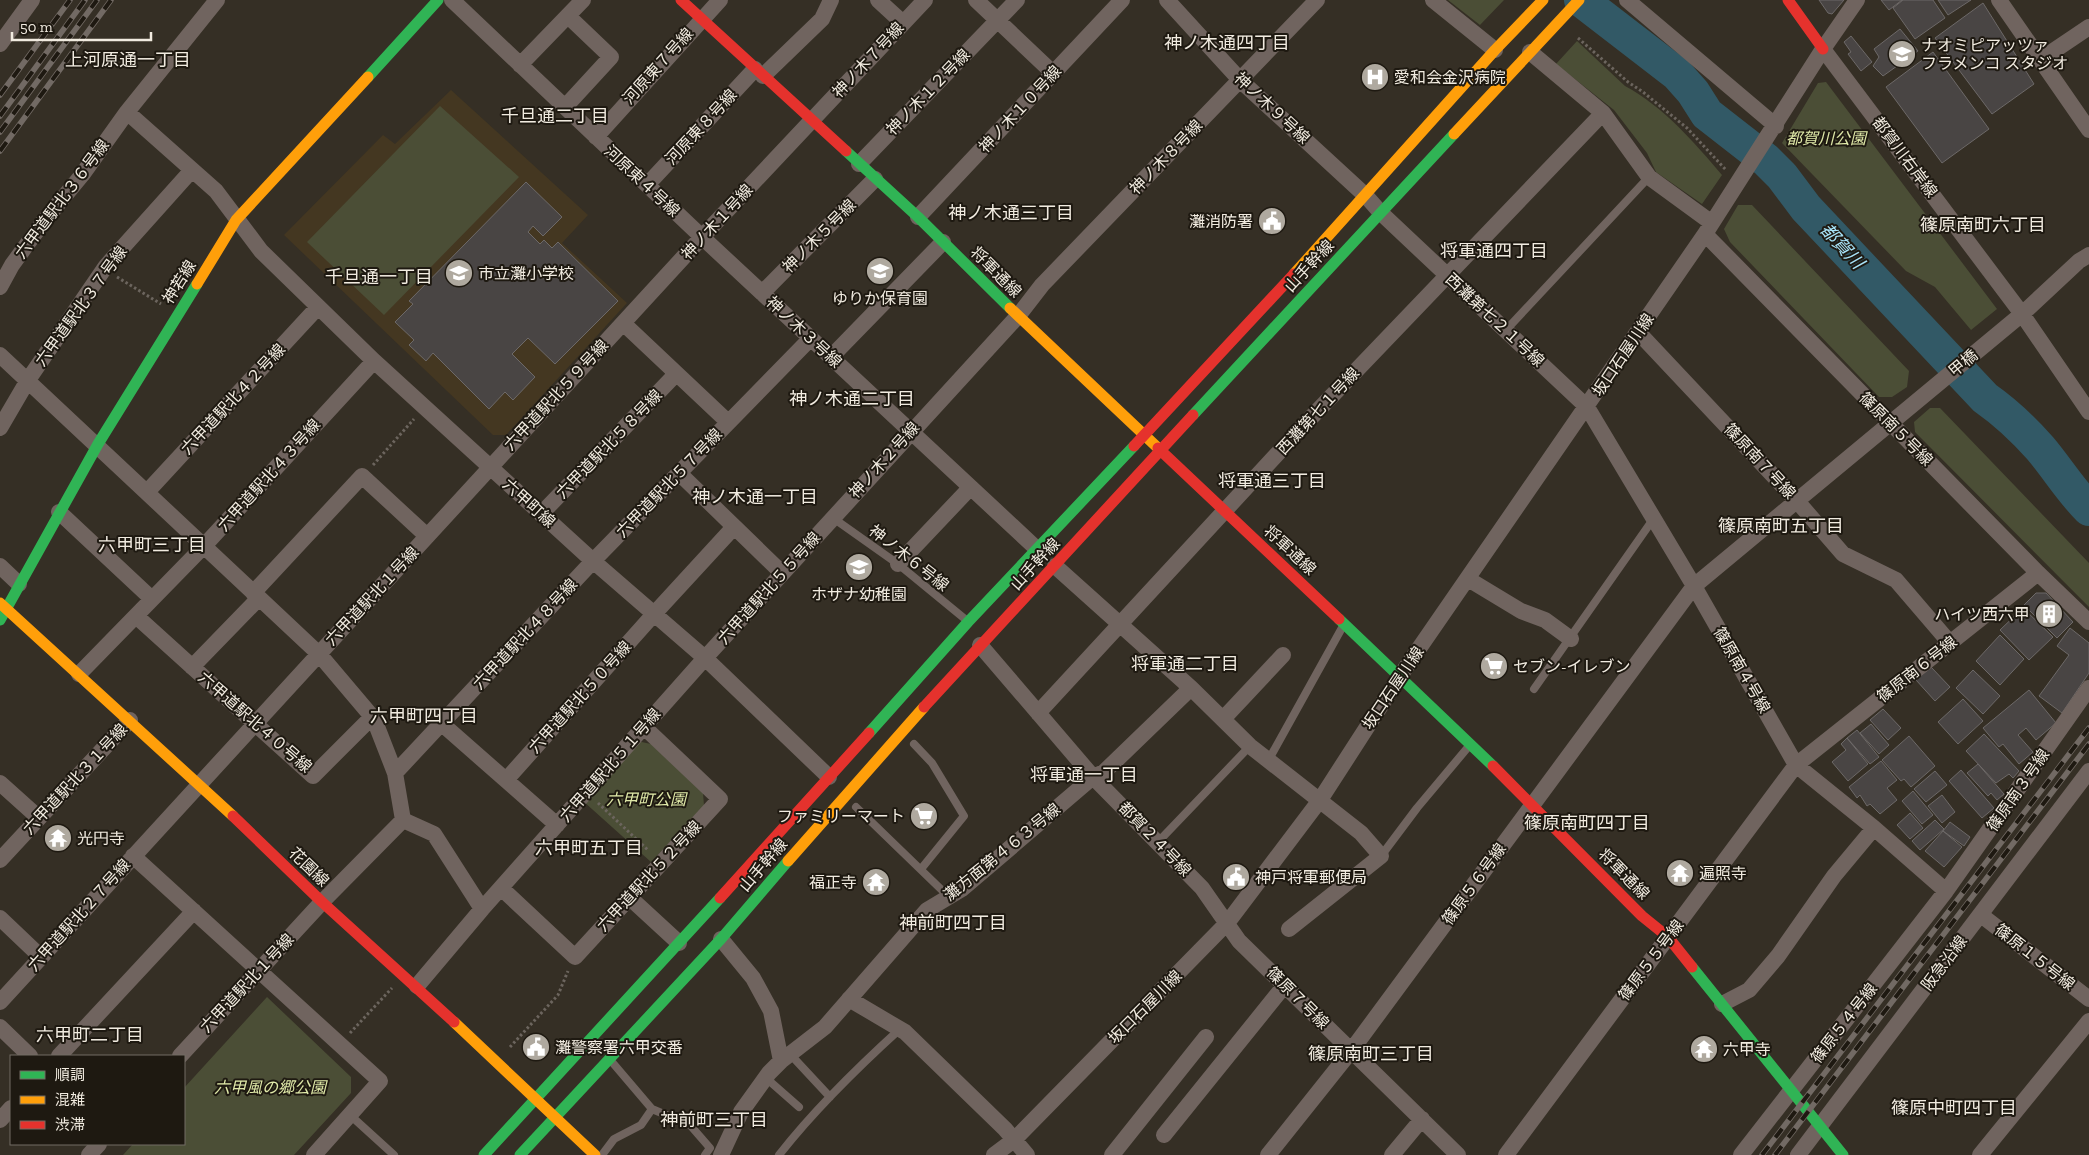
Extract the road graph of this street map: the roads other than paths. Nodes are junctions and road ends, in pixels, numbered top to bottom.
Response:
1 (217, 0) edge
2 (438, 0) edge
3 (452, 0) edge
4 (583, 0) edge
5 (681, 0) edge
6 (720, 0) edge
7 (831, 0) edge
8 (878, 0) edge
9 (925, 0) edge
10 (976, 0) edge
11 (1017, 0) edge
12 (1122, 0) edge
13 (1167, 0) edge
14 (1317, 0) edge
15 (1433, 0) edge
16 (1579, 0) edge
17 (1627, 0) edge
18 (1788, 0) edge
19 (1857, 0) edge
20 (1999, 0) edge
21 (27, 2) edge
22 (1541, 2) edge
23 (568, 16) junction
24 (701, 19) junction
25 (998, 20) junction
26 (903, 23) junction
27 (2089, 27) edge
28 (0, 44) edge
29 (1824, 49) junction
30 (1495, 50) junction
31 (1530, 52) junction
32 (2040, 60) junction
33 (520, 65) junction
34 (759, 72) junction
35 (1053, 73) junction
36 (1241, 81) junction
37 (565, 107) junction
38 (127, 112) junction
39 (1603, 113) junction
40 (811, 120) junction
41 (1774, 128) junction
42 (2089, 130) edge
43 (596, 137) junction
44 (859, 164) junction
45 (192, 170) junction
46 (1649, 177) junction
47 (875, 179) junction
48 (647, 185) junction
49 (1366, 196) junction
50 (1381, 213) junction
51 (918, 217) junction
52 (236, 220) junction
53 (1708, 229) junction
54 (702, 237) junction
55 (943, 242) junction
56 (2089, 255) edge
57 (1447, 275) junction
58 (0, 287) edge
59 (762, 293) junction
60 (318, 307) junction
61 (2022, 314) junction
62 (1018, 316) junction
63 (623, 323) junction
64 (1506, 330) junction
65 (1638, 332) junction
66 (811, 338) junction
67 (0, 355) edge
68 (831, 357) junction
69 (374, 361) junction
70 (676, 374) junction
71 (28, 380) junction
72 (1587, 407) junction
73 (2089, 412) edge
74 (728, 422) junction
75 (1891, 423) junction
76 (0, 428) edge
77 (909, 432) junction
78 (1144, 433) junction
79 (98, 444) junction
80 (1162, 451) junction
81 (490, 468) junction
82 (679, 473) junction
83 (970, 488) junction
84 (147, 492) junction
85 (1797, 501) junction
86 (1225, 511) junction
87 (59, 512) junction
88 (541, 514) junction
89 (832, 517) junction
90 (1654, 518) junction
91 (734, 527) junction
92 (427, 536) junction
93 (204, 546) junction
94 (1038, 550) junction
95 (593, 561) junction
96 (898, 564) junction
97 (0, 566) edge
98 (1055, 566) junction
99 (782, 573) junction
100 (2038, 573) junction
101 (1468, 579) junction
102 (19, 584) junction
103 (1694, 586) junction
104 (256, 595) junction
105 (152, 599) junction
106 (3, 606) edge
107 (654, 614) junction
108 (136, 616) junction
109 (0, 620) edge
110 (968, 622) junction
111 (2089, 622) edge
112 (1344, 624) junction
113 (1121, 625) junction
114 (1570, 638) junction
115 (1950, 643) junction
116 (980, 645) junction
117 (319, 654) junction
118 (1283, 655) dead end
119 (705, 658) junction
120 (192, 667) junction
121 (79, 674) junction
122 (1400, 676) junction
123 (1191, 688) junction
124 (2089, 688) edge
125 (1534, 689) dead end
126 (1038, 713) junction
127 (372, 717) junction
128 (1223, 719) junction
129 (130, 720) junction
130 (254, 723) junction
131 (441, 723) junction
132 (644, 727) junction
133 (914, 744) dead end
134 (1470, 745) junction
135 (1250, 746) junction
136 (1268, 761) junction
137 (1796, 765) junction
138 (2089, 771) edge
139 (395, 773) junction
140 (829, 777) junction
141 (1093, 777) junction
142 (506, 780) junction
143 (0, 783) edge
144 (199, 783) junction
145 (1320, 800) junction
146 (1533, 804) junction
147 (856, 807) dead end
148 (39, 818) junction
149 (403, 820) junction
150 (557, 826) junction
151 (1874, 828) junction
152 (1158, 842) junction
153 (133, 856) junction
154 (1381, 856) junction
155 (0, 860) edge
156 (921, 869) junction
157 (502, 888) junction
158 (1946, 891) junction
159 (629, 897) junction
160 (949, 897) junction
161 (322, 902) junction
162 (482, 909) junction
163 (194, 911) junction
164 (1981, 915) junction
165 (0, 918) edge
166 (1228, 922) junction
167 (1289, 929) dead end
168 (1668, 938) junction
169 (721, 939) junction
170 (679, 943) junction
171 (41, 956) junction
172 (259, 970) junction
173 (1285, 985) junction
174 (417, 986) junction
175 (849, 998) junction
176 (2089, 999) edge
177 (0, 1002) edge
178 (1722, 1004) junction
179 (2089, 1021) edge
180 (0, 1027) edge
181 (900, 1029) junction
182 (1206, 1037) dead end
183 (1351, 1051) junction
184 (29, 1055) edge
185 (60, 1055) edge
186 (181, 1055) edge
187 (609, 1058) junction
188 (786, 1058) junction
189 (766, 1078) junction
190 (1791, 1090) junction
191 (830, 1097) junction
192 (535, 1099) junction
193 (799, 1107) dead end
194 (10, 1109) edge
195 (652, 1109) junction
196 (350, 1115) junction
197 (555, 1117) junction
198 (1422, 1119) junction
199 (0, 1120) edge
200 (1821, 1127) junction
201 (1164, 1135) dead end
202 (1014, 1140) junction
203 (98, 1145) edge
204 (89, 1155) edge
205 (314, 1155) edge
206 (394, 1155) edge
207 (484, 1155) edge
208 (520, 1155) edge
209 (594, 1155) edge
210 (602, 1155) edge
211 (706, 1155) edge
212 (721, 1155) edge
213 (779, 1155) edge
214 (994, 1155) edge
215 (1027, 1155) edge
216 (1112, 1155) edge
217 (1268, 1155) edge
218 (1392, 1155) edge
219 (1458, 1155) edge
220 (1506, 1155) edge
221 (1741, 1155) edge
222 (1798, 1155) edge
223 (1843, 1155) edge
224 (1980, 1155) edge

1 - 38 street, 六甲道駅北３６号線
2 - 52 street, 神若線
3 - 33 street, 河原東４号線
4 - 23 street
5 - 24 street, 将軍通線
6 - 24 street, 河原東７号線
7 - 34 street, 河原東８号線
8 - 26 street
9 - 26 street, 神ノ木７号線
10 - 25 street
11 - 25 street, 神ノ木１２号線
12 - 35 street, 神ノ木１０号線
13 - 36 street, 神ノ木９号線
14 - 36 street, 神ノ木８号線
15 - 30 street
16 - 31 street, 山手幹線
17 - 41 street
18 - 29 street, 都賀川右岸線
19 - 29 street
20 - 32 street
21 - 28 street
22 - 30 street, 山手幹線
23 - 33 street
23 - 37 street
24 - 34 street, 将軍通線
24 - 43 street, 河原東７号線
25 - 35 street
25 - 44 street, 神ノ木１２号線
26 - 40 street, 神ノ木７号線
27 - 32 street
29 - 41 street
29 - 61 street, 都賀川右岸線
30 - 49 street, 山手幹線
31 - 39 street, 篠原南５号線
31 - 50 street, 山手幹線
32 - 42 street
33 - 37 street, 河原東４号線
34 - 40 street, 将軍通線
34 - 48 street, 河原東８号線
35 - 51 street, 神ノ木１０号線
36 - 49 street, 神ノ木９号線
36 - 62 street, 神ノ木８号線
37 - 43 street, 河原東４号線
38 - 45 street, 六甲町線
38 - 58 street, 六甲道駅北３６号線
39 - 46 street, 篠原南５号線
39 - 57 street, 西灘第七１号線
40 - 44 street, 将軍通線
40 - 54 street, 神ノ木１号線
41 - 53 street, 坂口石屋川線
43 - 48 street, 河原東４号線
44 - 47 street, 将軍通線
45 - 52 street, 六甲町線
45 - 71 street, 六甲道駅北３７号線
46 - 53 street, 篠原南５号線
46 - 64 lane
47 - 51 street, 将軍通線
47 - 59 street, 神ノ木５号線
48 - 54 street, 河原東４号線
49 - 50 street, 神ノ木９号線
49 - 78 street, 山手幹線
50 - 57 street, 西灘第七２１号線
50 - 80 street, 山手幹線
51 - 55 street, 将軍通線
52 - 60 street, 六甲町線
52 - 79 street, 神若線
53 - 65 street, 坂口石屋川線
53 - 75 street, 篠原南５号線
54 - 59 street, 神ノ木３号線
54 - 63 street, 神ノ木１号線
55 - 62 street, 将軍通線
55 - 68 street
56 - 61 street, 甲橋
57 - 64 street, 西灘第七２１号線
57 - 86 street, 西灘第七１号線
59 - 66 street, 神ノ木３号線
60 - 69 street, 六甲町線
60 - 84 street, 六甲道駅北４２号線
61 - 73 street, 都賀川右岸線
61 - 75 street, 甲橋
62 - 77 street, 神ノ木２号線
62 - 78 street, 将軍通線
63 - 70 street, 六甲道駅北５７号線
63 - 81 street, 六甲道駅北５９号線
64 - 72 street, 西灘第七２１号線
65 - 72 street, 坂口石屋川線
65 - 85 street, 篠原南７号線
66 - 68 street, 神ノ木３号線
66 - 74 street
67 - 71 street
68 - 77 street, 神ノ木３号線
69 - 81 street, 六甲町線
69 - 93 street, 六甲道駅北４３号線
70 - 74 street, 六甲道駅北５７号線
70 - 88 street, 六甲道駅北５８号線
71 - 76 street, 六甲道駅北３７号線
71 - 79 street
72 - 90 street, 篠原南４号線
72 - 101 street, 坂口石屋川線
74 - 82 street, 六甲道駅北５７号線
75 - 85 street, 甲橋
75 - 100 street, 篠原南５号線
77 - 83 street, 神ノ木３号線
77 - 89 street, 神ノ木２号線
78 - 80 street, 将軍通線
78 - 94 street, 山手幹線
79 - 84 street
79 - 87 street, 神若線
80 - 86 street, 将軍通線
80 - 98 street, 山手幹線
81 - 88 street, 六甲町線
81 - 92 street, 六甲道駅北１号線
82 - 91 street
82 - 95 street, 六甲道駅北５７号線
83 - 94 street, 神ノ木３号線
83 - 96 street
84 - 93 street
85 - 103 street, 篠原５６号線
85 - 115 street, 篠原南７号線
86 - 112 street, 将軍通線
86 - 113 street, 西灘第七１号線
87 - 102 street, 神若線
87 - 105 street
88 - 95 street, 六甲町線
89 - 96 lane, 神ノ木６号線
89 - 99 street, 六甲道駅北５５号線
90 - 103 street, 篠原南４号線
90 - 114 lane
91 - 99 street
91 - 107 street, 六甲道駅北５０号線
92 - 104 street
92 - 117 street, 六甲道駅北１号線
93 - 104 street
93 - 105 street, 六甲道駅北４３号線
94 - 110 street, 山手幹線
95 - 107 street, 六甲町線
95 - 131 street, 六甲道駅北４８号線
96 - 110 lane, 神ノ木６号線
97 - 102 street
98 - 113 street
98 - 116 street, 山手幹線
99 - 119 street, 六甲道駅北５５号線
100 - 111 street, 篠原南５号線
100 - 115 street, 篠原南６号線
101 - 114 street
101 - 122 street, 坂口石屋川線
102 - 106 street, 神若線
103 - 137 street, 篠原南４号線
103 - 146 street, 篠原５６号線
104 - 117 street
104 - 120 street
105 - 108 street, 六甲道駅北４３号線
106 - 109 street, 神若線
106 - 121 street, 花園線
107 - 119 street, 六甲町線
107 - 142 street, 六甲道駅北５０号線
108 - 120 street, 六甲道駅北４０号線
108 - 121 street, 六甲道駅北４３号線
110 - 140 street, 山手幹線
112 - 122 street, 将軍通線
112 - 136 lane
113 - 123 street
113 - 126 street, 西灘第七１号線
114 - 125 lane
115 - 137 street, 篠原南６号線
116 - 126 street, 都賀２４号線
116 - 169 street, 山手幹線
117 - 127 street, 六甲道駅北１号線
117 - 130 street, 六甲道駅北２７号線
118 - 128 street
119 - 132 street, 六甲道駅北５１号線
119 - 140 street, 六甲町線
120 - 130 street, 六甲道駅北４０号線
121 - 129 street, 花園線
122 - 134 street, 将軍通線
122 - 145 street, 坂口石屋川線
123 - 128 street
123 - 141 street, 灘方面第４６３号線
124 - 158 street, 篠原南３号線
126 - 141 street, 都賀２４号線
127 - 130 street, 六甲道駅北４０号線
127 - 139 street, 六甲道駅北１号線
128 - 135 street
129 - 144 street, 花園線
129 - 148 street, 六甲道駅北３１号線
130 - 144 street, 六甲道駅北２７号線
131 - 139 street, 六甲道駅北４８号線
131 - 142 street
132 - 150 street, 六甲道駅北５１号線
132 - 159 street, 六甲道駅北５２号線
133 - 156 lane
134 - 146 street, 将軍通線
134 - 154 lane
135 - 136 street
135 - 152 lane
136 - 145 street
137 - 151 street, 篠原南４号線
137 - 168 street, 篠原５５号線
138 - 164 street, 阪急沿線
139 - 149 street, 六甲道駅北１号線
140 - 170 street, 山手幹線
141 - 152 street, 都賀２４号線
141 - 160 street, 灘方面第４６３号線
142 - 150 street
143 - 148 street
144 - 153 street, 六甲道駅北２７号線
144 - 161 street, 花園線
145 - 154 street
145 - 166 street, 坂口石屋川線
146 - 168 street, 将軍通線
146 - 183 street, 篠原５６号線
147 - 156 lane
148 - 155 street, 六甲道駅北３１号線
149 - 161 street, 六甲道駅北１号線
149 - 162 street
150 - 157 street, 六甲道駅北５１号線
151 - 158 street, 篠原南４号線
151 - 178 street
152 - 166 street, 都賀２４号線
153 - 163 street
153 - 171 street, 六甲道駅北２７号線
154 - 167 street
156 - 160 lane
157 - 159 street, 六甲道駅北５２号線
157 - 162 street, 六甲道駅北５１号線
158 - 190 street, 篠原５４号線
159 - 170 street
160 - 175 street, 灘方面第４６３号線
161 - 172 street, 六甲道駅北１号線
161 - 174 street, 花園線
162 - 174 street, 六甲道駅北５１号線
163 - 172 street
163 - 185 street
164 - 176 street, 篠原１５号線
164 - 200 street, 阪急沿線
165 - 171 street
166 - 173 street, 篠原７号線
166 - 202 street, 坂口石屋川線
168 - 178 street, 将軍通線
168 - 220 street, 篠原５５号線
169 - 187 street, 山手幹線
169 - 188 street
170 - 192 street, 山手幹線
171 - 177 street, 六甲道駅北２７号線
172 - 186 street, 六甲道駅北１号線
172 - 196 street
173 - 183 street, 篠原７号線
173 - 201 street
174 - 192 street, 花園線
175 - 181 street
175 - 188 street, 灘方面第４６３号線
178 - 190 street, 将軍通線
179 - 224 street
180 - 184 street
181 - 191 lane
181 - 202 street
182 - 216 street
183 - 198 street, 篠原７号線
183 - 217 street, 篠原５６号線
187 - 195 lane
187 - 197 street, 山手幹線
188 - 189 street, 灘方面第４６３号線
188 - 191 lane
189 - 193 lane
189 - 212 street, 灘方面第４６３号線
190 - 200 street, 将軍通線
190 - 221 street, 篠原５４号線
191 - 213 lane
192 - 197 street, 花園線
192 - 207 street, 山手幹線
194 - 199 street
195 - 210 lane
195 - 211 lane
196 - 205 street
196 - 206 lane
197 - 208 street, 山手幹線
197 - 209 street, 花園線
198 - 218 street
198 - 219 street, 篠原７号線
200 - 222 street, 阪急沿線
200 - 223 street, 将軍通線
202 - 214 street, 坂口石屋川線
202 - 215 street
203 - 204 street

